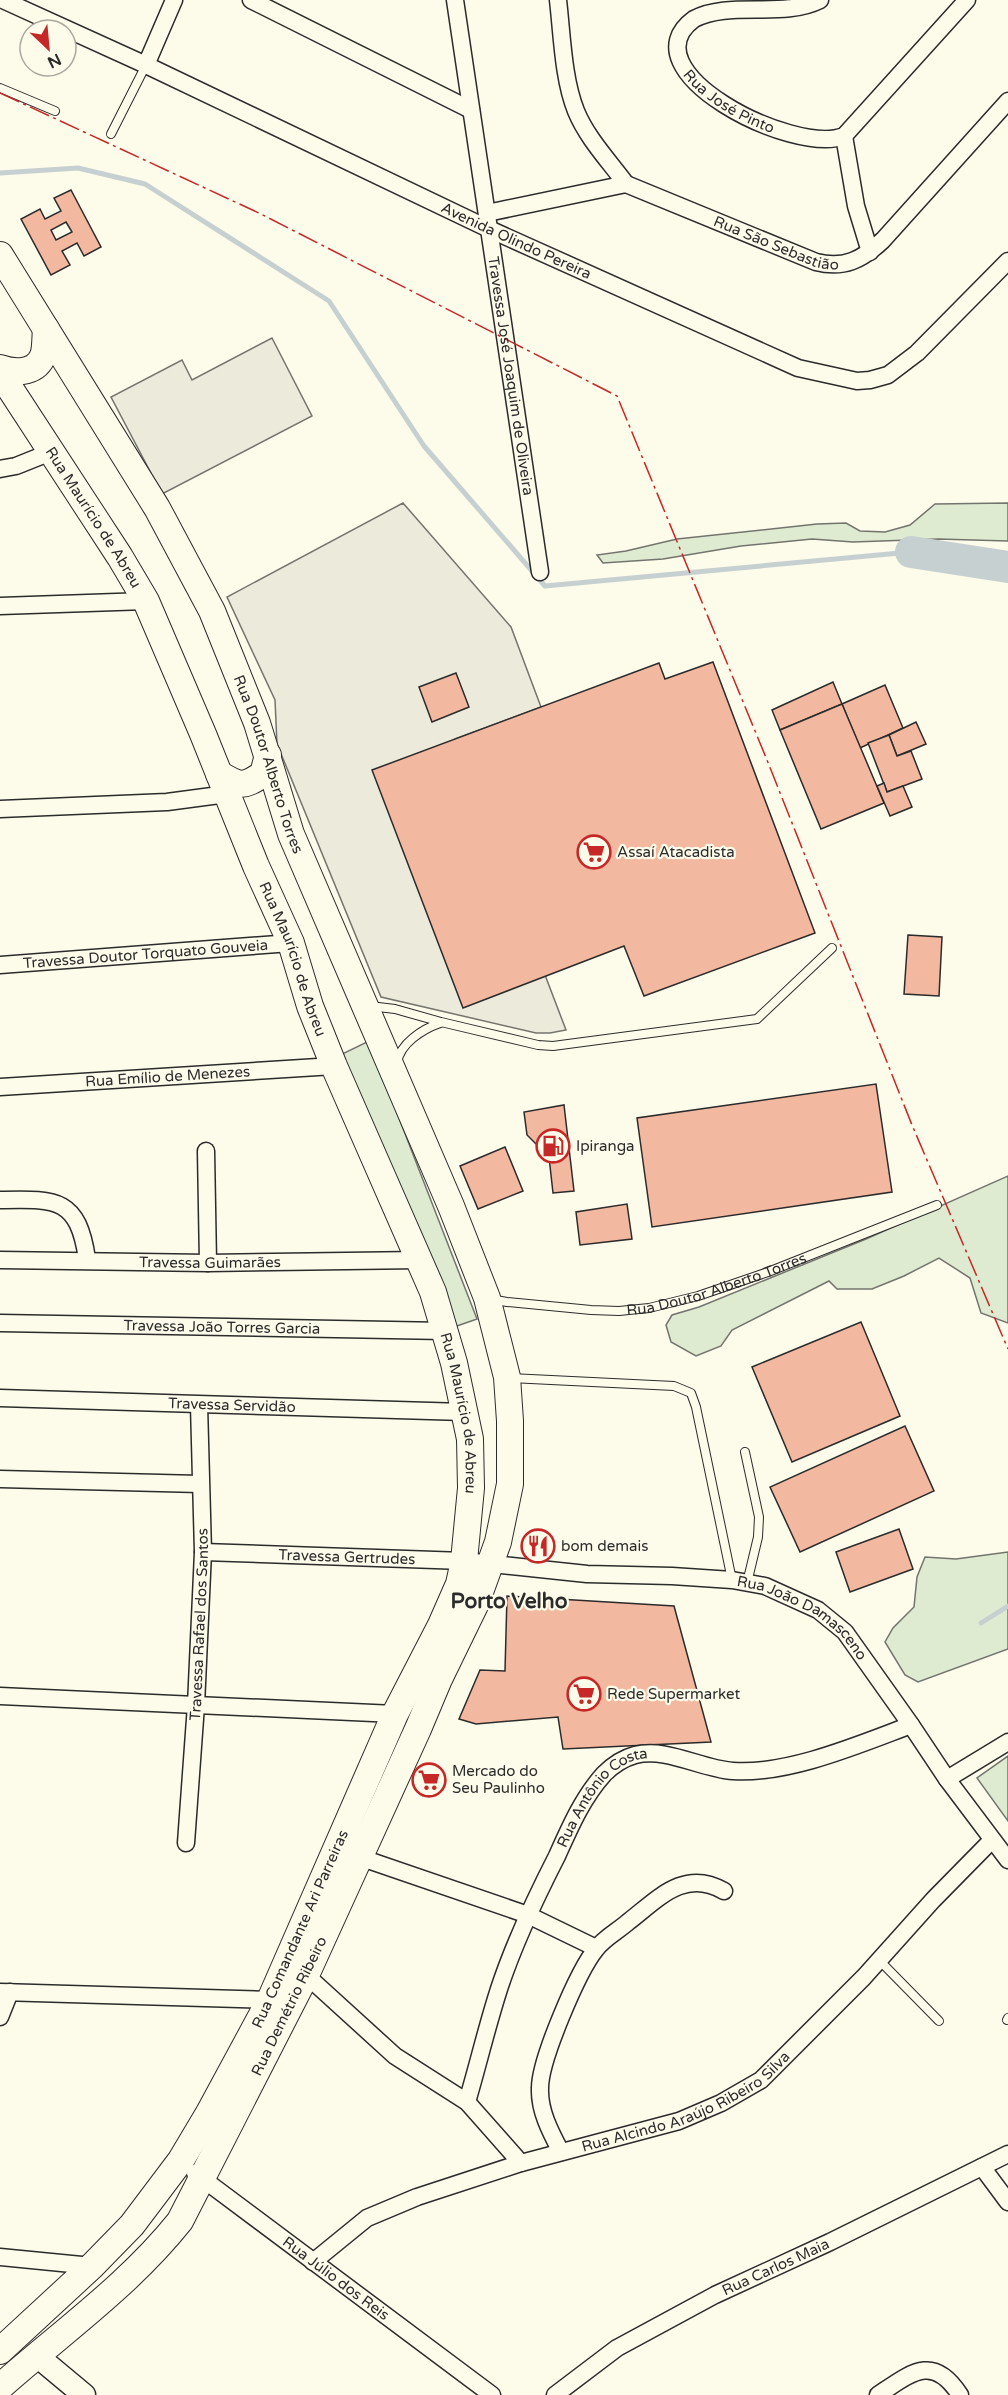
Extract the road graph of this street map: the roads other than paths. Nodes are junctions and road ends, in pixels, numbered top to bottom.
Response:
1 (3, 0) edge
2 (174, 0) edge
3 (251, 0) edge
4 (454, 0) edge
5 (558, 0) edge
6 (820, 0) edge
7 (967, 0) edge
8 (722, 4) edge
9 (146, 65) junction
10 (0, 88) edge
11 (1008, 101) edge
12 (471, 110) junction
13 (55, 111) dead end
14 (111, 134) dead end
15 (844, 136) junction
16 (626, 184) junction
17 (488, 221) junction
18 (870, 252) junction
19 (0, 255) edge
20 (1008, 261) edge
21 (46, 329) junction
22 (0, 368) edge
23 (0, 373) edge
24 (51, 452) junction
25 (0, 469) edge
26 (540, 572) dead end
27 (146, 601) junction
28 (0, 606) edge
29 (268, 755) junction
30 (223, 784) junction
31 (283, 806) junction
32 (0, 809) edge
33 (237, 820) junction
34 (291, 943) junction
35 (832, 948) dead end
36 (0, 965) edge
37 (365, 1006) junction
38 (441, 1022) junction
39 (334, 1066) junction
40 (394, 1077) junction
41 (0, 1087) edge
42 (206, 1151) dead end
43 (0, 1200) edge
44 (937, 1205) dead end
45 (87, 1259) junction
46 (0, 1260) edge
47 (420, 1260) junction
48 (208, 1263) junction
49 (487, 1298) junction
50 (0, 1323) edge
51 (445, 1330) junction
52 (507, 1377) junction
53 (0, 1398) edge
54 (199, 1405) junction
55 (464, 1412) junction
56 (745, 1452) dead end
57 (0, 1479) edge
58 (200, 1484) junction
59 (203, 1552) junction
60 (490, 1563) junction
61 (462, 1573) junction
62 (739, 1581) junction
63 (0, 1696) edge
64 (196, 1705) junction
65 (395, 1714) junction
66 (912, 1725) junction
67 (1008, 1742) edge
68 (947, 1779) junction
69 (992, 1840) junction
70 (186, 1843) dead end
71 (359, 1857) junction
72 (1008, 1860) edge
73 (724, 1892) dead end
74 (528, 1915) junction
75 (596, 1948) junction
76 (879, 1960) junction
77 (306, 1975) junction
78 (5, 1992) edge
79 (270, 2001) junction
80 (0, 2017) edge
81 (939, 2021) dead end
82 (467, 2102) junction
83 (561, 2152) junction
84 (1008, 2154) edge
85 (181, 2160) junction
86 (521, 2163) junction
87 (982, 2167) junction
88 (201, 2179) junction
89 (1008, 2202) edge
90 (0, 2257) edge
91 (313, 2262) junction
92 (92, 2266) junction
93 (7, 2344) edge
94 (36, 2355) junction
95 (0, 2387) edge
96 (960, 2394) edge
97 (84, 2395) edge
98 (492, 2395) edge
99 (555, 2395) edge
100 (878, 2395) edge

1 - 9 street, Avenida Olindo Pereira
2 - 9 street
3 - 12 street
4 - 12 street, Travessa José Joaquim de Oliveira
5 - 16 street
6 - 8 street, Rua José Pinto
7 - 15 street
8 - 15 street, Rua José Pinto
9 - 14 lane
9 - 17 street, Avenida Olindo Pereira
10 - 13 lane
11 - 18 street, Rua São Sebastião
12 - 17 street, Travessa José Joaquim de Oliveira
15 - 18 street
16 - 17 street
16 - 18 street, Rua São Sebastião
17 - 20 street, Avenida Olindo Pereira
17 - 26 street, Travessa José Joaquim de Oliveira
19 - 21 main road, Rua Doutor Alberto Torres
21 - 22 main road
21 - 29 main road, Rua Doutor Alberto Torres
23 - 24 main road, Rua Maurício de Abreu
24 - 25 street
24 - 27 main road, Rua Maurício de Abreu
27 - 28 street
27 - 30 main road, Rua Maurício de Abreu
29 - 30 main road
29 - 31 main road, Rua Doutor Alberto Torres
30 - 32 street
30 - 33 main road, Rua Maurício de Abreu
31 - 33 main road
31 - 37 main road, Rua Doutor Alberto Torres
33 - 34 main road, Rua Maurício de Abreu
34 - 36 street, Travessa Doutor Torquato Gouveia
34 - 39 main road, Rua Maurício de Abreu
35 - 38 lane
37 - 38 lane
37 - 40 main road, Rua Doutor Alberto Torres
38 - 40 lane
39 - 41 street, Rua Emílio de Menezes
39 - 47 main road, Rua Maurício de Abreu
40 - 49 main road, Rua Doutor Alberto Torres
42 - 48 street
43 - 45 street
44 - 49 lane, Rua Doutor Alberto Torres
45 - 46 street, Travessa Guimarães
45 - 48 street, Travessa Guimarães
47 - 48 street, Travessa Guimarães
47 - 51 main road, Rua Maurício de Abreu
49 - 52 main road, Rua Doutor Alberto Torres
50 - 51 street, Travessa João Torres Garcia
51 - 55 main road, Rua Maurício de Abreu
52 - 60 main road, Rua Doutor Alberto Torres
52 - 62 lane
53 - 54 street, Travessa Servidão
54 - 55 street, Travessa Servidão
54 - 58 street, Travessa Rafael dos Santos
55 - 61 main road, Rua Maurício de Abreu
56 - 62 lane
57 - 58 street
58 - 59 street, Travessa Rafael dos Santos
59 - 61 street, Travessa Gertrudes
59 - 64 street, Travessa Rafael dos Santos
60 - 61 street, Travessa Gertrudes
60 - 62 street, Rua João Damasceno
60 - 71 main road, Rua Demétrio Ribeiro
61 - 65 main road, Rua Comandante Ari Parreiras
62 - 66 street, Rua João Damasceno
63 - 64 street
64 - 65 street
64 - 70 street, Travessa Rafael dos Santos
65 - 79 main road, Rua Comandante Ari Parreiras
66 - 68 street, Rua João Damasceno
66 - 74 street, Rua Antônio Costa
67 - 68 street
68 - 69 street, Rua João Damasceno
69 - 72 street, Rua João Damasceno
69 - 76 street, Rua Alcindo Araújo Ribeiro Silva
71 - 74 street
71 - 77 main road, Rua Demétrio Ribeiro
73 - 75 street
74 - 75 street
74 - 82 street, Rua Antônio Costa
75 - 83 street
76 - 81 lane
76 - 83 street, Rua Alcindo Araújo Ribeiro Silva
77 - 82 street
77 - 88 main road, Rua Demétrio Ribeiro
78 - 79 street
78 - 80 street
79 - 85 main road, Rua Comandante Ari Parreiras
82 - 86 street
83 - 86 street, Rua Alcindo Araújo Ribeiro Silva
84 - 87 street, Rua Carlos Maia
85 - 88 street, Rua Júlio dos Reis
85 - 92 main road, Rua Comandante Ari Parreiras
86 - 91 street, Rua Alcindo Araújo Ribeiro Silva
87 - 89 street
87 - 99 street, Rua Carlos Maia
88 - 91 street, Rua Júlio dos Reis
88 - 94 main road, Rua Demétrio Ribeiro
90 - 92 street
91 - 98 street, Rua Júlio dos Reis
92 - 93 main road, Rua Comandante Ari Parreiras
93 - 94 street
94 - 95 main road, Rua Demétrio Ribeiro
94 - 97 street
96 - 100 street

